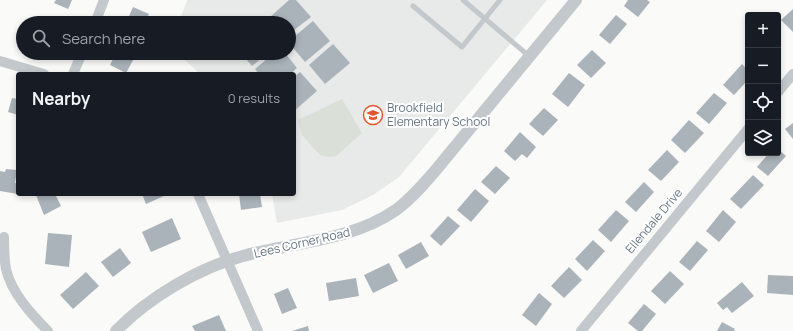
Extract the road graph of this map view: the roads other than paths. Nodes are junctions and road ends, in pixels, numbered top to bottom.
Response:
1 (104, 0) edge
2 (463, 0) edge
3 (500, 0) edge
4 (576, 0) edge
5 (413, 6) dead end
6 (97, 16) edge
7 (485, 19) junction
8 (530, 56) junction
9 (79, 60) edge
10 (0, 61) edge
11 (37, 72) edge
12 (74, 72) edge
13 (793, 74) edge
14 (781, 88) edge
15 (745, 133) edge
16 (199, 196) edge
17 (4, 237) dead end
18 (227, 262) junction
19 (48, 331) edge
20 (116, 331) edge
21 (258, 331) edge
22 (581, 331) edge

1 - 6 street
2 - 7 lane
3 - 7 lane
4 - 8 street, Lees Corner Road
5 - 7 lane
7 - 8 lane
8 - 18 street, Lees Corner Road
9 - 12 street
10 - 11 street
13 - 14 street
15 - 22 street, Ellendale Drive
16 - 18 street
17 - 19 street
18 - 20 street, Lees Corner Road
18 - 21 street

